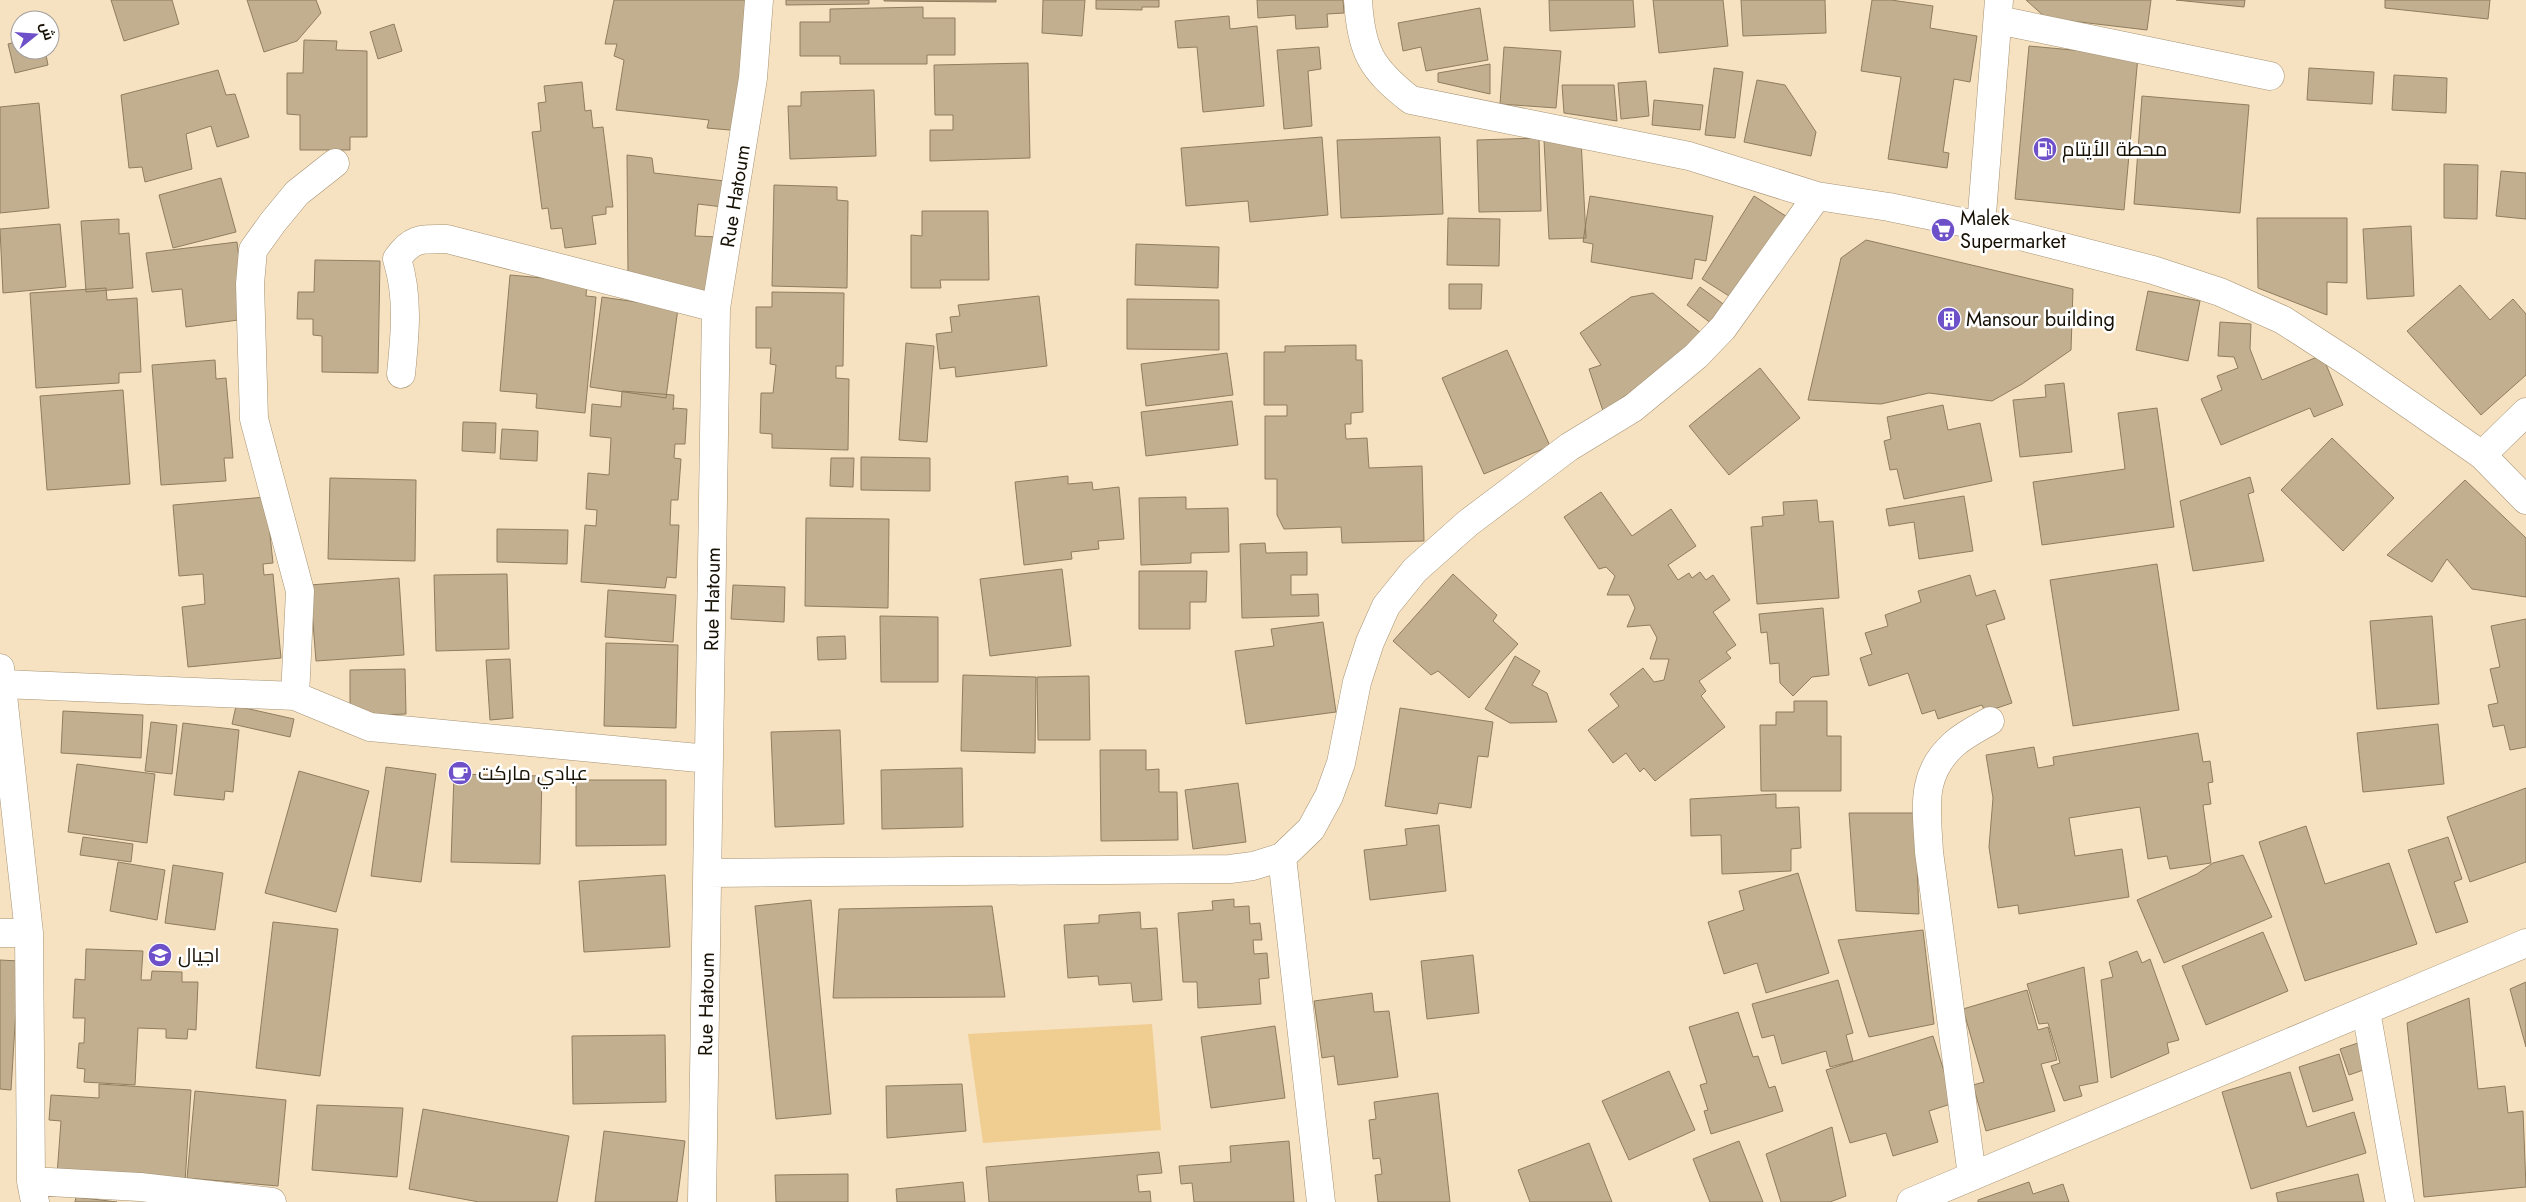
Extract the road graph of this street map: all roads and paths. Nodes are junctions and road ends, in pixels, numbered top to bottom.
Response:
1 (759, 0) edge
2 (1358, 0) edge
3 (1998, 10) edge
4 (2270, 76) dead end
5 (335, 164) dead end
6 (1817, 196) junction
7 (1981, 226) junction
8 (716, 308) junction
9 (401, 374) dead end
10 (2526, 412) edge
11 (2482, 456) junction
12 (2526, 500) edge
13 (1, 676) edge
14 (295, 696) junction
15 (1990, 721) dead end
16 (709, 759) junction
17 (1282, 857) junction
18 (708, 873) junction
19 (0, 933) edge
20 (30, 933) junction
21 (2526, 943) edge
22 (2366, 1011) junction
23 (1972, 1176) junction
24 (33, 1191) edge
25 (272, 1202) edge
26 (702, 1202) edge
27 (1320, 1202) edge
28 (1911, 1202) edge
29 (2400, 1202) edge

1 - 8 street, Rue Hatoum
2 - 6 street
3 - 4 street
3 - 7 street
5 - 14 street
6 - 7 street
6 - 17 street
7 - 11 street
8 - 9 street
8 - 16 street, Rue Hatoum
10 - 11 street
11 - 12 street
13 - 14 street
13 - 20 street
14 - 16 street
15 - 23 street
16 - 18 street, Rue Hatoum
17 - 18 street
17 - 27 street
18 - 26 street, Rue Hatoum
19 - 20 street
20 - 24 street
21 - 22 street
22 - 23 street
22 - 29 street
23 - 28 street
24 - 25 street

